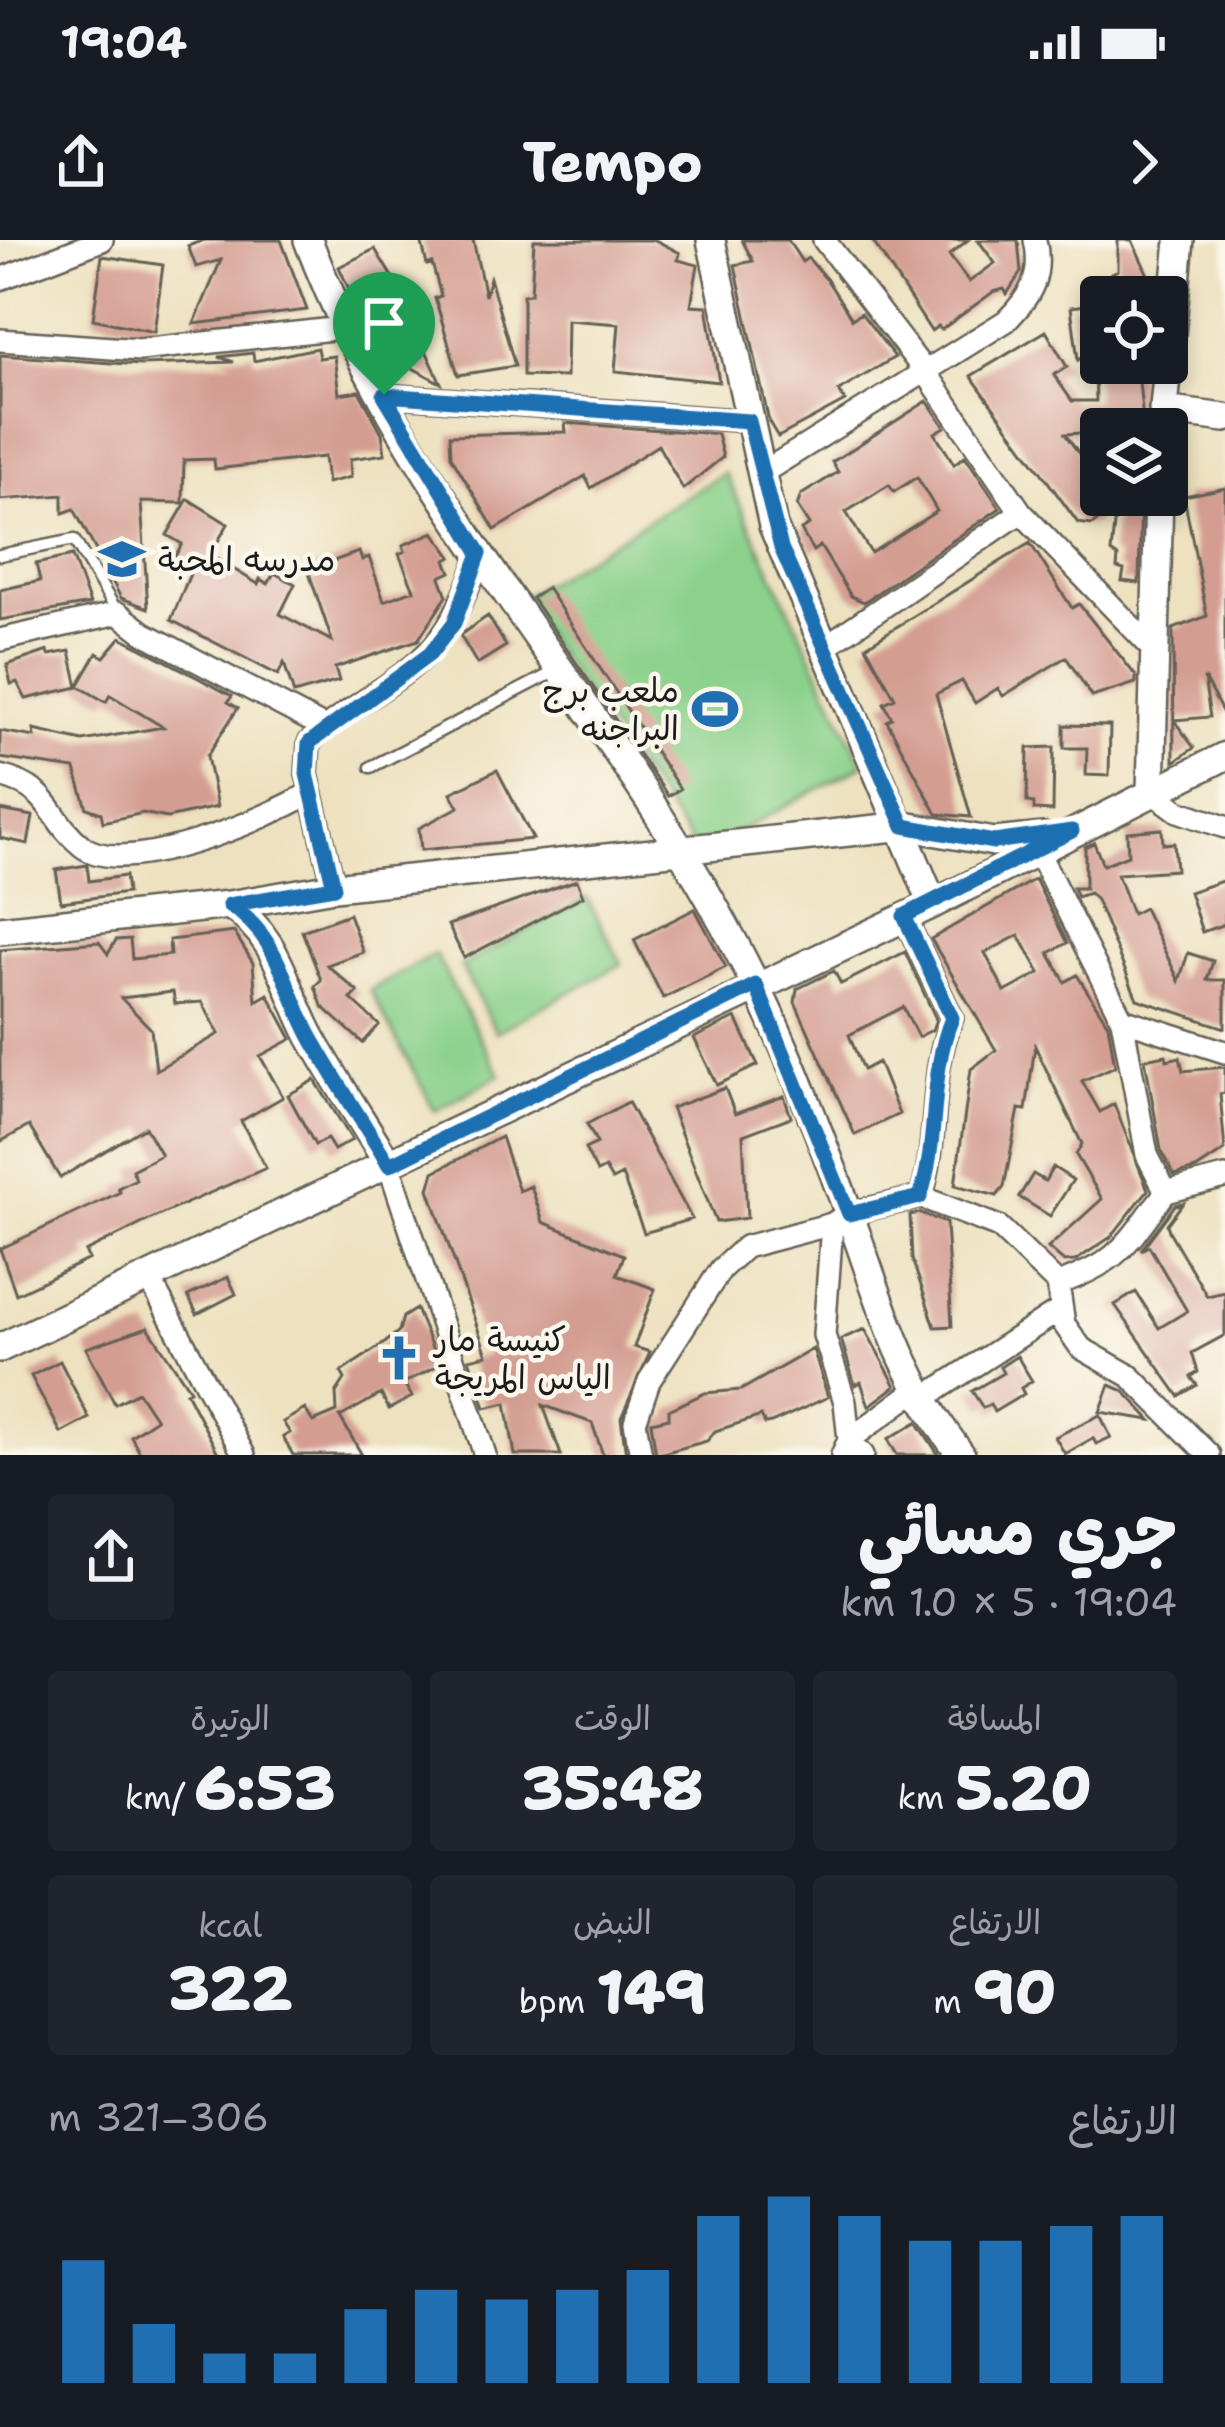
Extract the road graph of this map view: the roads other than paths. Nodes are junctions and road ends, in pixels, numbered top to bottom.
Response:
1 (102, 240) edge
2 (308, 240) edge
3 (711, 240) edge
4 (824, 240) edge
5 (1035, 240) edge
6 (1180, 240) edge
7 (0, 279) edge
8 (342, 328) junction
9 (0, 340) edge
10 (927, 374) junction
11 (384, 395) junction
12 (1163, 408) edge
13 (1225, 418) edge
14 (1188, 419) edge
15 (749, 421) junction
16 (762, 472) junction
17 (1021, 512) junction
18 (1158, 516) edge
19 (480, 553) junction
20 (0, 555) edge
21 (118, 613) junction
22 (0, 640) edge
23 (826, 646) junction
24 (1153, 649) junction
25 (559, 669) junction
26 (325, 728) junction
27 (1225, 756) edge
28 (371, 766) dead end
29 (0, 776) edge
30 (1150, 791) junction
31 (310, 793) junction
32 (904, 826) junction
33 (1225, 827) edge
34 (1072, 831) junction
35 (1036, 848) junction
36 (683, 852) junction
37 (334, 887) junction
38 (933, 904) junction
39 (229, 905) junction
40 (904, 916) junction
41 (0, 930) edge
42 (756, 985) junction
43 (1122, 1019) junction
44 (1225, 1052) edge
45 (389, 1165) junction
46 (1225, 1178) edge
47 (1166, 1192) junction
48 (920, 1197) junction
49 (841, 1219) junction
50 (149, 1278) junction
51 (1058, 1284) junction
52 (1060, 1310) junction
53 (0, 1348) edge
54 (918, 1396) junction
55 (851, 1450) edge
56 (244, 1455) edge
57 (485, 1455) edge
58 (641, 1455) edge
59 (961, 1455) edge
60 (1209, 1455) edge

1 - 7 street
2 - 8 street
3 - 15 street
4 - 10 street
5 - 10 street
6 - 12 street
8 - 9 street
8 - 11 street
10 - 16 street
10 - 17 street
11 - 15 street
11 - 19 street
13 - 14 street
15 - 16 street
16 - 23 street
17 - 23 street
17 - 24 street
18 - 24 street
19 - 25 street
19 - 26 street
20 - 21 lane
21 - 22 street
21 - 26 street
23 - 32 street
24 - 30 street
25 - 28 lane
25 - 36 street
26 - 31 street
27 - 30 street
29 - 31 street
30 - 33 street
30 - 34 street
31 - 37 street
32 - 34 street
32 - 36 street
32 - 38 street
34 - 35 street
35 - 38 street
35 - 43 street
36 - 37 street
36 - 42 street
37 - 39 street
38 - 40 street
39 - 41 street
39 - 45 street
40 - 42 street
40 - 48 street
42 - 45 street
42 - 49 street
43 - 44 street
43 - 47 street
45 - 50 street
45 - 57 street
46 - 47 street
47 - 51 street
48 - 49 street
48 - 51 street
49 - 54 street
49 - 55 street
49 - 58 street
50 - 53 street
50 - 56 street
51 - 52 street
52 - 54 street
52 - 60 street
54 - 55 street
54 - 59 street

